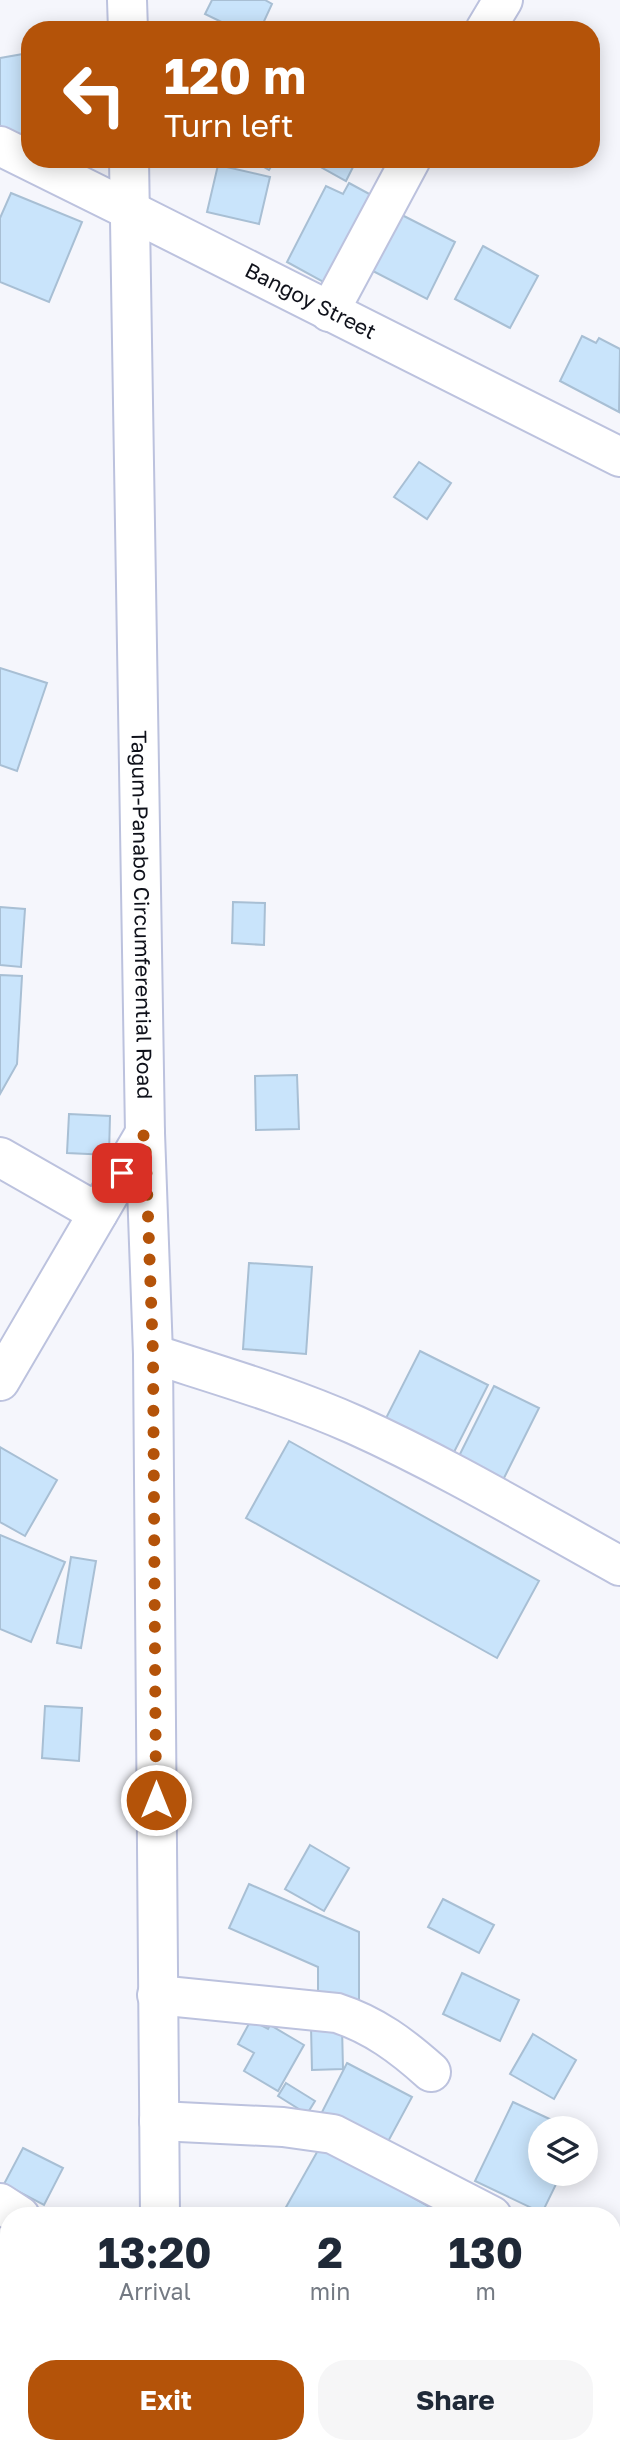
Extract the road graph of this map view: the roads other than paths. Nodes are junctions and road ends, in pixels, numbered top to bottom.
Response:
1 (127, 0) edge
2 (503, 0) edge
3 (128, 21) edge
4 (490, 21) edge
5 (0, 146) edge
6 (21, 156) edge
7 (45, 168) edge
8 (129, 168) edge
9 (406, 168) edge
10 (130, 210) junction
11 (329, 312) junction
12 (620, 457) edge
13 (145, 1133) junction
14 (0, 1157) edge
15 (98, 1213) junction
16 (153, 1354) junction
17 (0, 1381) edge
18 (620, 1566) edge
19 (157, 1995) junction
20 (431, 2072) dead end
21 (159, 2121) junction
22 (160, 2207) edge
23 (475, 2207) edge

1 - 3 main road
2 - 4 main road
5 - 6 main road, Bangoy Street
7 - 10 main road, Bangoy Street
8 - 10 main road, Tagum-Panabo Circumferential Road
9 - 11 main road
10 - 11 main road, Bangoy Street
10 - 13 main road, Tagum-Panabo Circumferential Road
11 - 12 main road, Bangoy Street
13 - 15 main road
13 - 16 main road, Tagum-Panabo Circumferential Road
14 - 15 main road
15 - 17 main road
16 - 18 main road
16 - 19 main road, Tagum-Panabo Circumferential Road
19 - 20 main road
19 - 21 main road, Tagum-Panabo Circumferential Road
21 - 22 main road, Tagum-Panabo Circumferential Road
21 - 23 main road

